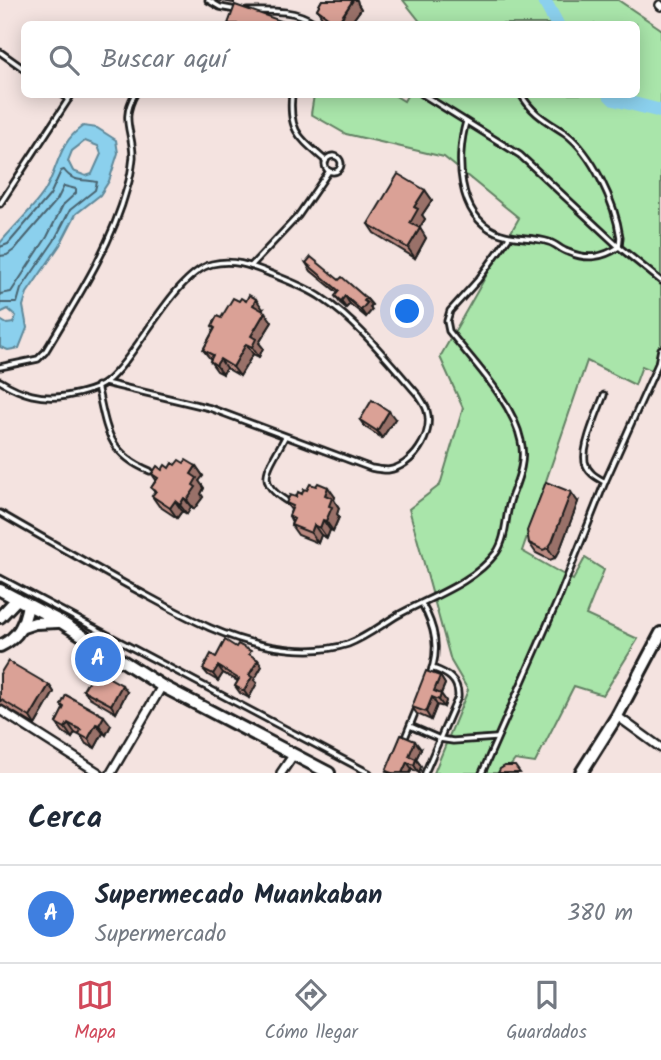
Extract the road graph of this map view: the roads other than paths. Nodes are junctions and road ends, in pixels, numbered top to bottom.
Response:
1 (208, 0) edge
2 (311, 21) edge
3 (0, 52) edge
4 (21, 67) edge
5 (70, 98) edge
6 (133, 98) edge
7 (292, 98) edge
8 (428, 98) edge
9 (523, 98) edge
10 (466, 122) junction
11 (326, 160) junction
12 (329, 171) junction
13 (0, 204) edge
14 (509, 237) junction
15 (619, 247) junction
16 (251, 266) junction
17 (661, 281) edge
18 (661, 349) edge
19 (0, 367) edge
20 (0, 381) edge
21 (105, 383) junction
22 (97, 386) junction
23 (604, 395) dead end
24 (285, 437) junction
25 (150, 471) edge
26 (605, 482) junction
27 (290, 504) edge
28 (0, 513) edge
29 (0, 578) edge
30 (0, 590) edge
31 (17, 599) junction
32 (422, 604) junction
33 (28, 605) junction
34 (1, 610) edge
35 (61, 622) junction
36 (23, 627) junction
37 (661, 633) edge
38 (0, 646) edge
39 (432, 668) junction
40 (428, 680) edge
41 (163, 686) junction
42 (419, 703) edge
43 (0, 710) edge
44 (617, 716) junction
45 (410, 726) junction
46 (496, 738) junction
47 (440, 739) junction
48 (661, 748) edge
49 (400, 750) edge
50 (294, 754) junction
51 (99, 773) edge
52 (111, 773) edge
53 (281, 773) edge
54 (329, 773) edge
55 (369, 773) edge
56 (425, 773) edge
57 (482, 773) edge
58 (581, 773) edge

1 - 2 lane
3 - 4 lane
5 - 13 lane
6 - 19 lane
7 - 11 lane
8 - 10 lane
9 - 15 lane
10 - 14 lane
10 - 15 lane
11 - 12 lane
11 - 12 lane
12 - 16 lane
14 - 15 lane
14 - 32 lane
15 - 17 lane
16 - 21 lane
16 - 24 lane
18 - 26 lane
20 - 22 lane
21 - 22 lane
21 - 24 lane
22 - 25 lane
23 - 26 lane
24 - 27 lane
26 - 46 lane
28 - 32 lane
29 - 55 lane
30 - 31 street
31 - 33 street
31 - 34 street
32 - 39 lane
33 - 35 street
33 - 36 street
35 - 36 street
35 - 41 street
36 - 38 street
37 - 44 street
39 - 40 lane
39 - 47 lane
41 - 50 street
41 - 52 street
42 - 45 lane
43 - 51 street
44 - 48 street
44 - 58 street
45 - 47 lane
45 - 49 lane
46 - 47 lane
46 - 57 lane
47 - 56 lane
50 - 53 street
50 - 54 street

